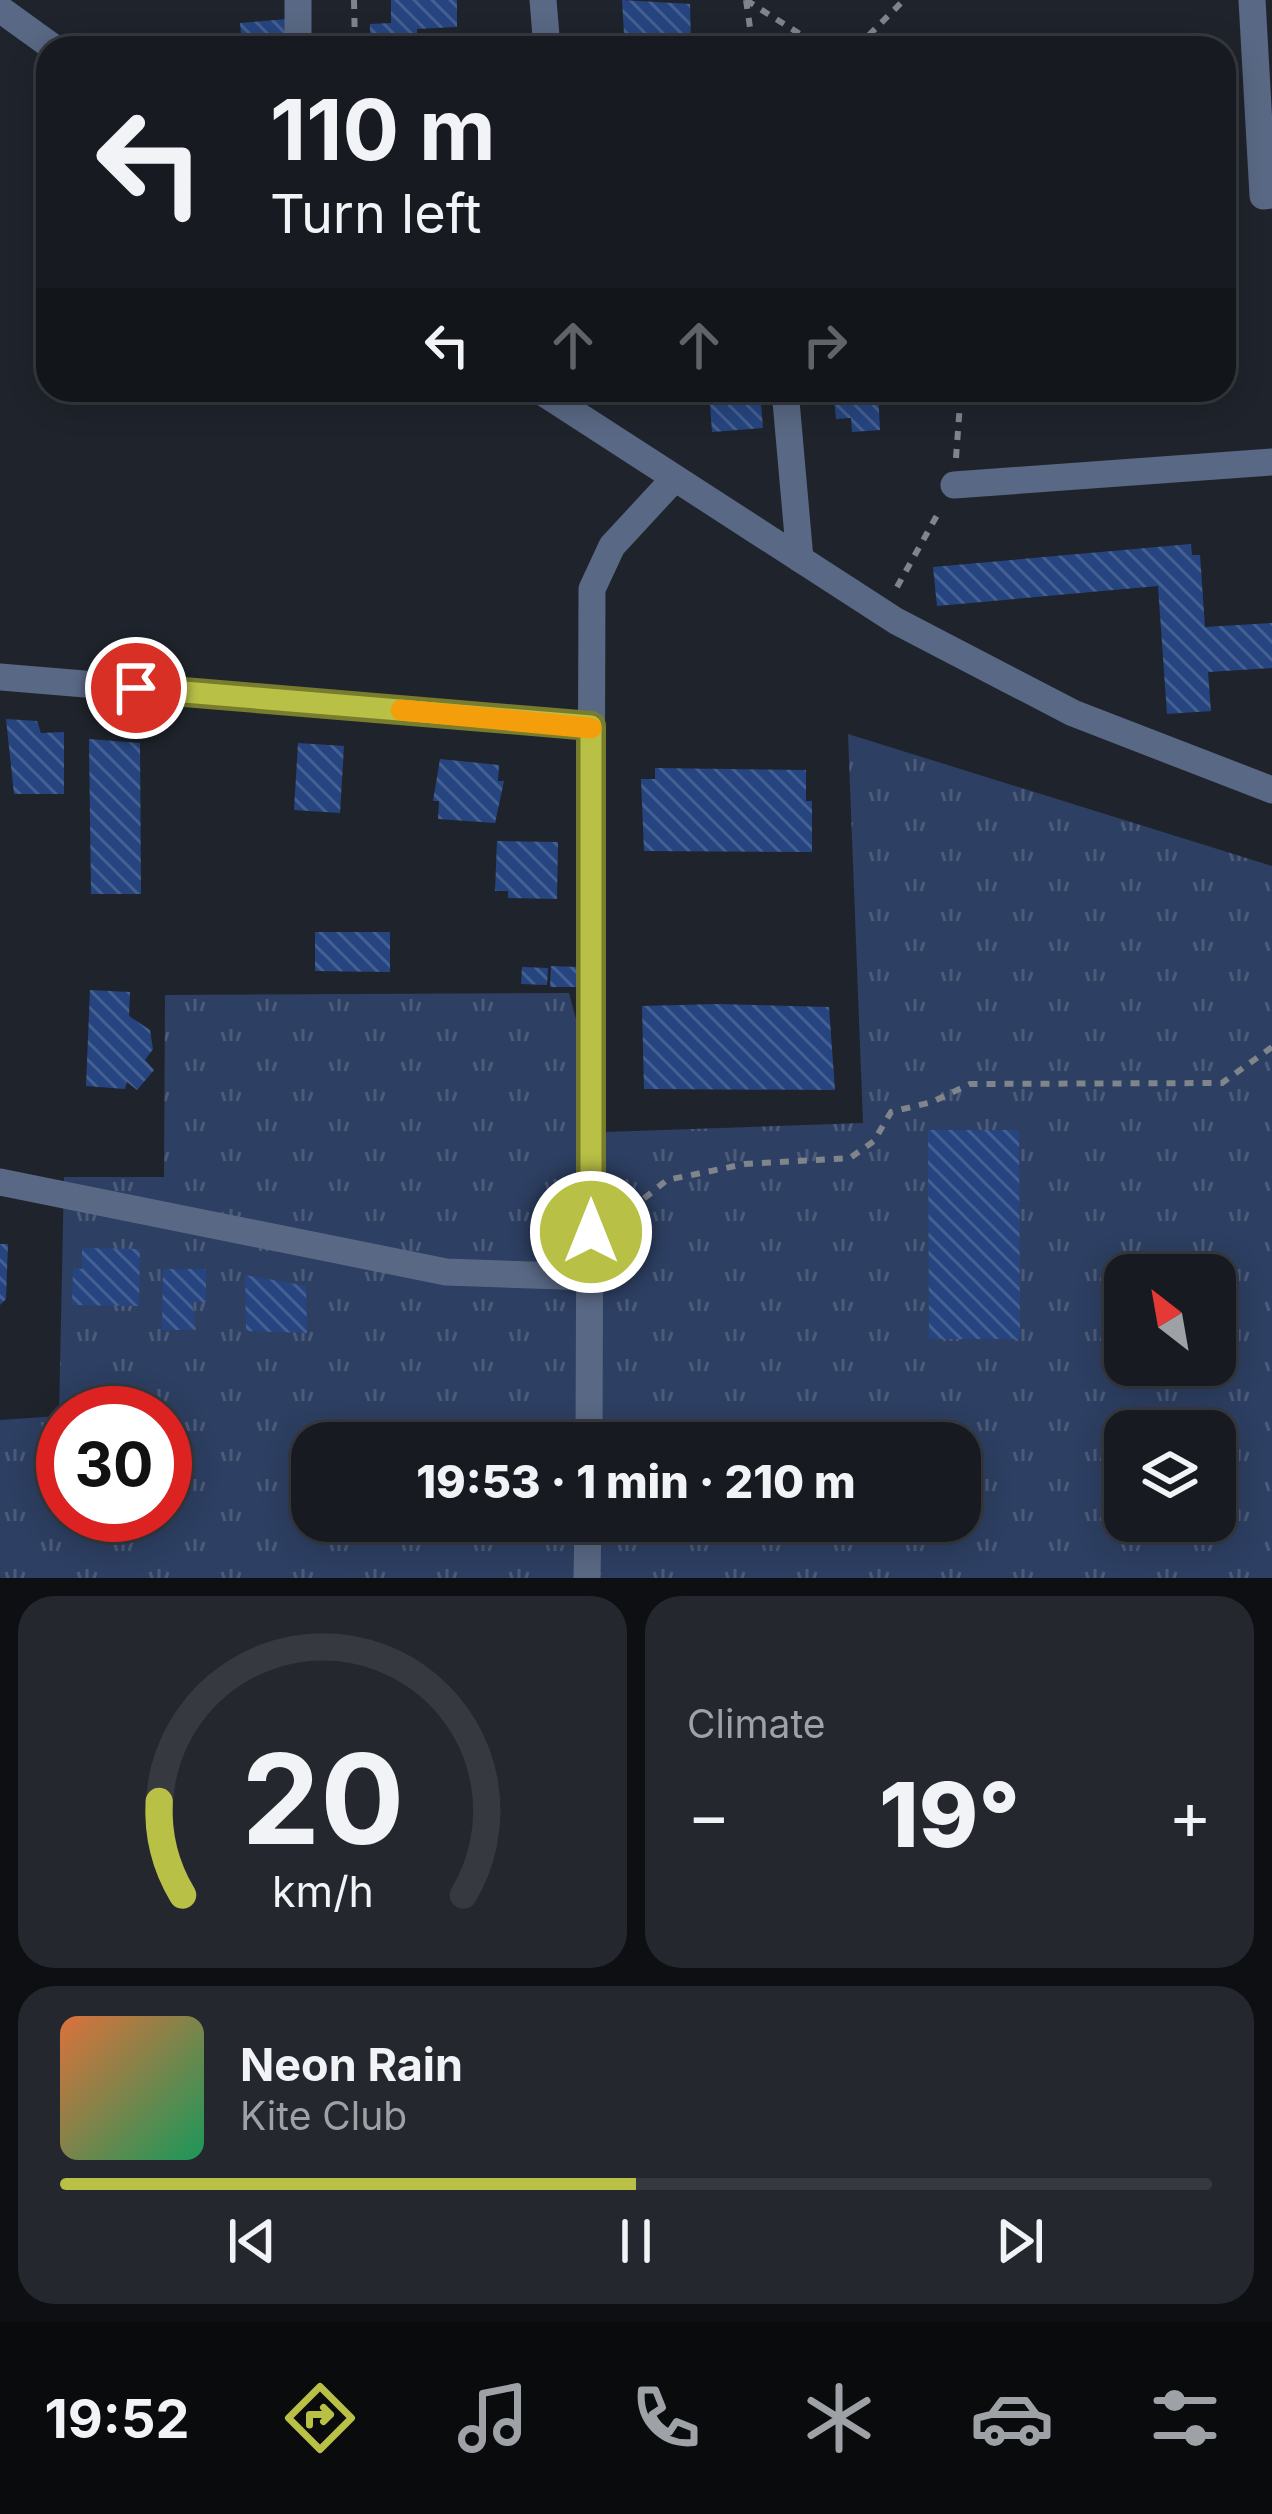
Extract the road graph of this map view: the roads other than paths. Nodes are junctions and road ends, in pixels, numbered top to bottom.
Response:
1 (298, 0) edge
2 (543, 0) edge
3 (1252, 0) edge
4 (0, 10) edge
5 (37, 36) edge
6 (298, 36) edge
7 (547, 36) edge
8 (1268, 196) edge
9 (786, 402) edge
10 (578, 404) edge
11 (1272, 462) edge
12 (674, 479) junction
13 (954, 484) road end
14 (800, 559) junction
15 (0, 677) edge
16 (591, 726) junction
17 (1272, 790) edge
18 (0, 1182) edge
19 (592, 1277) junction
20 (589, 1422) edge
21 (588, 1542) edge
22 (587, 1578) edge

1 - 6 street
2 - 7 street
3 - 8 street
4 - 5 street
9 - 14 street
10 - 12 street
11 - 13 street
12 - 14 street
12 - 16 street
14 - 17 street
15 - 16 street
16 - 19 street
18 - 19 street
19 - 20 street
21 - 22 street

